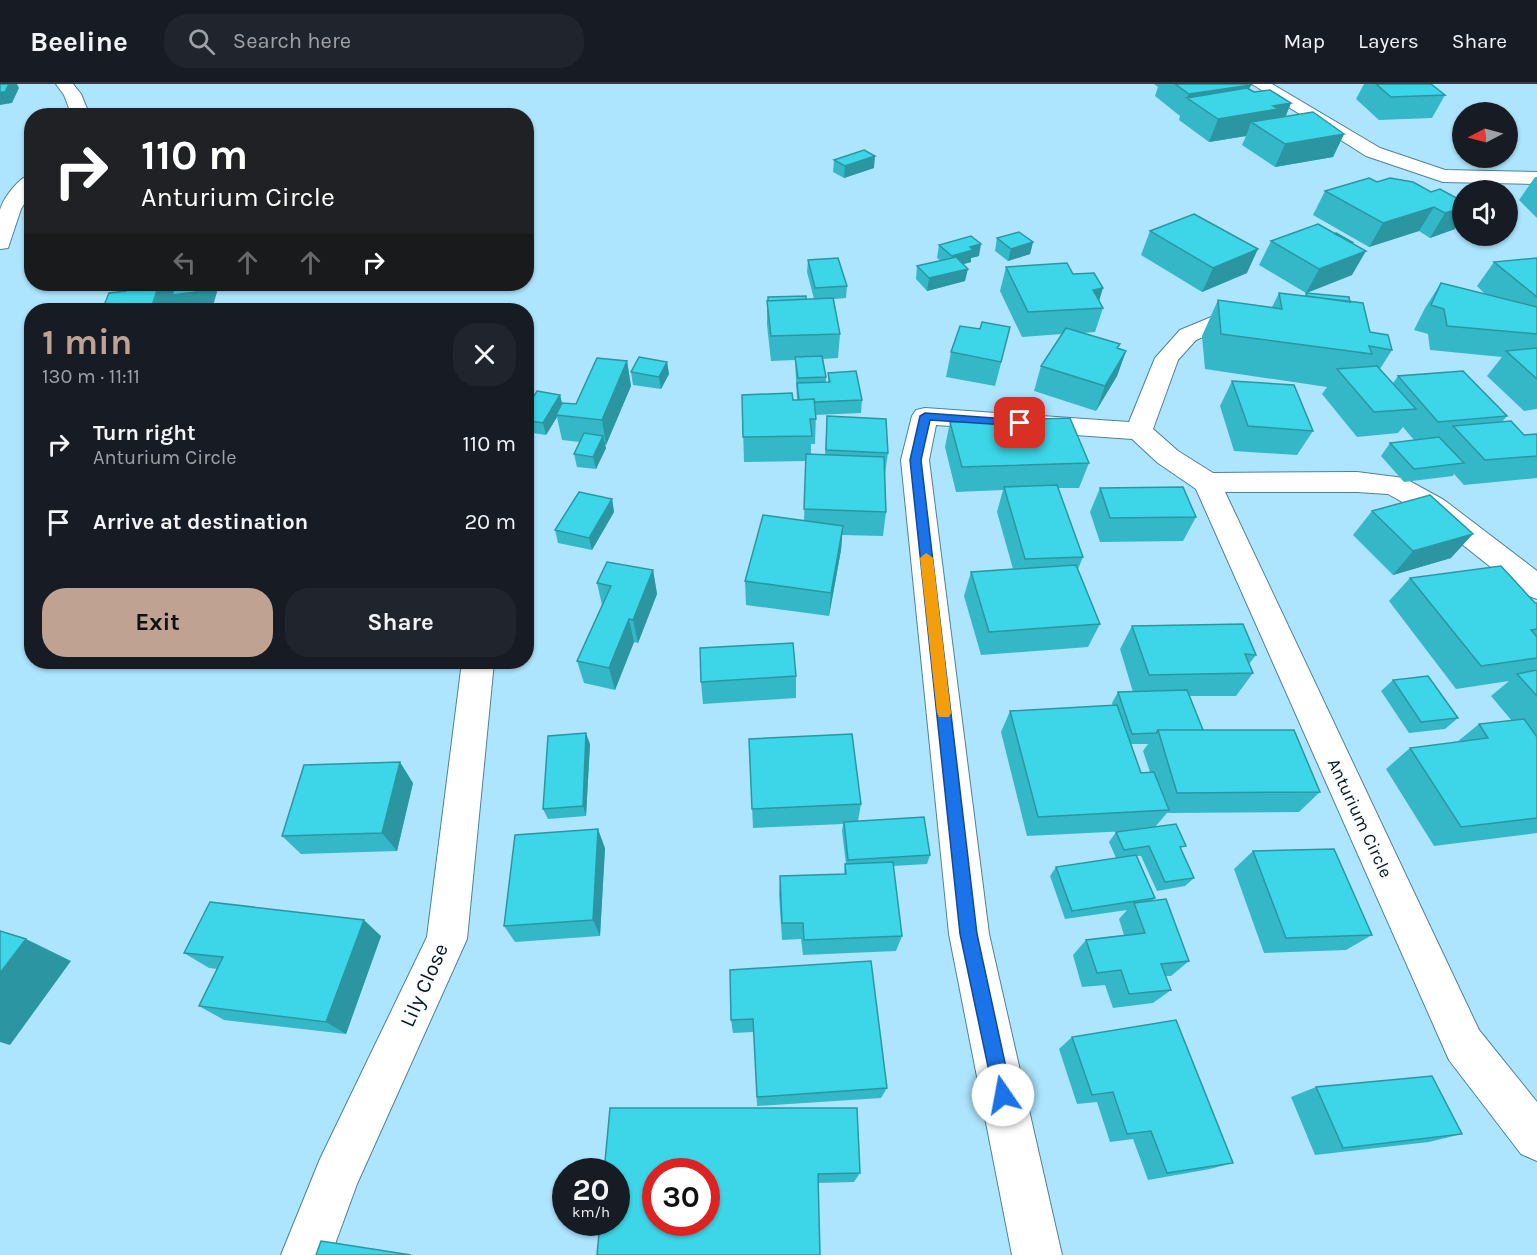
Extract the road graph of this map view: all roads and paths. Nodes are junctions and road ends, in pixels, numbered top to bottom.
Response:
1 (64, 84) edge
2 (1260, 84) edge
3 (78, 108) edge
4 (1537, 178) edge
5 (24, 188) edge
6 (0, 243) edge
7 (1238, 312) edge
8 (1139, 431) junction
9 (1207, 483) junction
10 (1537, 588) edge
11 (477, 669) edge
12 (1537, 1138) edge
13 (306, 1255) edge
14 (1037, 1255) edge

1 - 3 street
2 - 4 street
5 - 6 street
7 - 8 street
8 - 9 street
8 - 14 street
9 - 10 street
9 - 12 street, Anturium Circle
11 - 13 street, Lily Close

